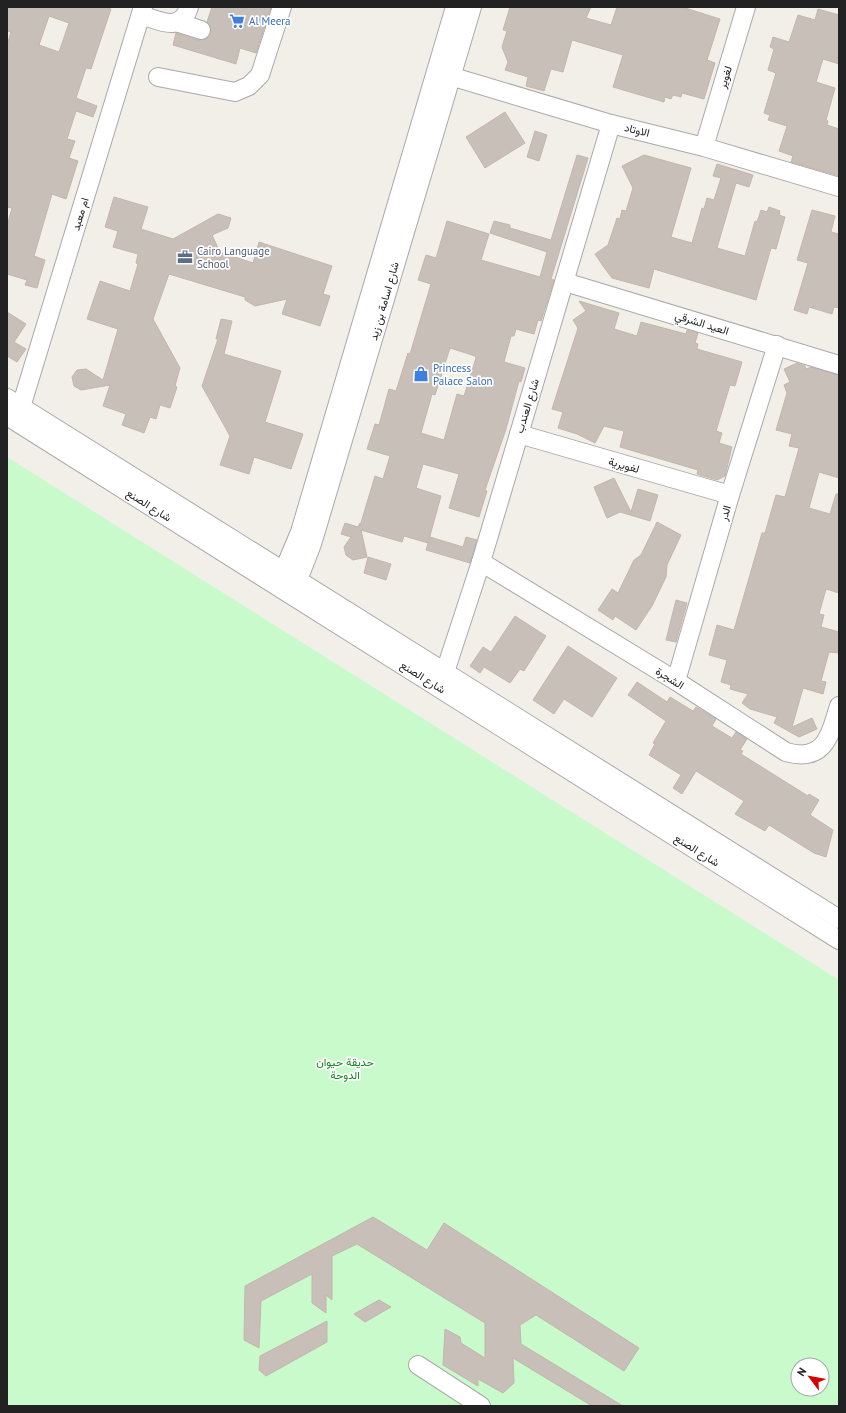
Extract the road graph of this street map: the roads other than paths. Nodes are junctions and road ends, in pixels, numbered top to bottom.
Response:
1 (189, 7) edge
2 (282, 7) edge
3 (455, 7) edge
4 (472, 7) edge
5 (746, 7) edge
6 (142, 11) edge
7 (179, 23) junction
8 (201, 30) dead end
9 (443, 73) junction
10 (158, 77) dead end
11 (611, 124) junction
12 (704, 147) junction
13 (839, 187) edge
14 (564, 282) junction
15 (777, 345) junction
16 (839, 365) edge
17 (12, 410) edge
18 (519, 434) junction
19 (730, 496) junction
20 (481, 562) junction
21 (287, 582) junction
22 (440, 678) junction
23 (676, 681) junction
24 (839, 706) edge
25 (735, 864) junction
26 (839, 919) edge
27 (839, 940) edge
28 (418, 1365) dead end
29 (481, 1406) edge

1 - 7 street
2 - 10 street
3 - 9 street, شارع اسامة بن زيد
4 - 9 street, شارع اسامة بن زيد
5 - 12 street, لغوير
6 - 7 street
6 - 17 street, ام معبد
7 - 8 street
9 - 11 street, الاوتاد
9 - 21 street, شارع اسامة بن زيد
11 - 12 street, الاوتاد
11 - 14 street, شارع العندب
12 - 13 street, الاوتاد
14 - 15 street, العيد الشرقي
14 - 18 street, شارع العندب
15 - 16 street, العيد الشرقي
15 - 19 street, الدر
17 - 21 street, شارع الصنع
18 - 19 street, لغويرية
18 - 20 street, شارع العندب
19 - 23 street, الدر
20 - 22 street, شارع العندب
20 - 23 street, الشجرة
21 - 22 street, شارع الصنع
22 - 25 street, شارع الصنع
23 - 24 street, الشجرة
25 - 26 street, شارع الصنع
25 - 27 street, شارع الصنع
28 - 29 street

